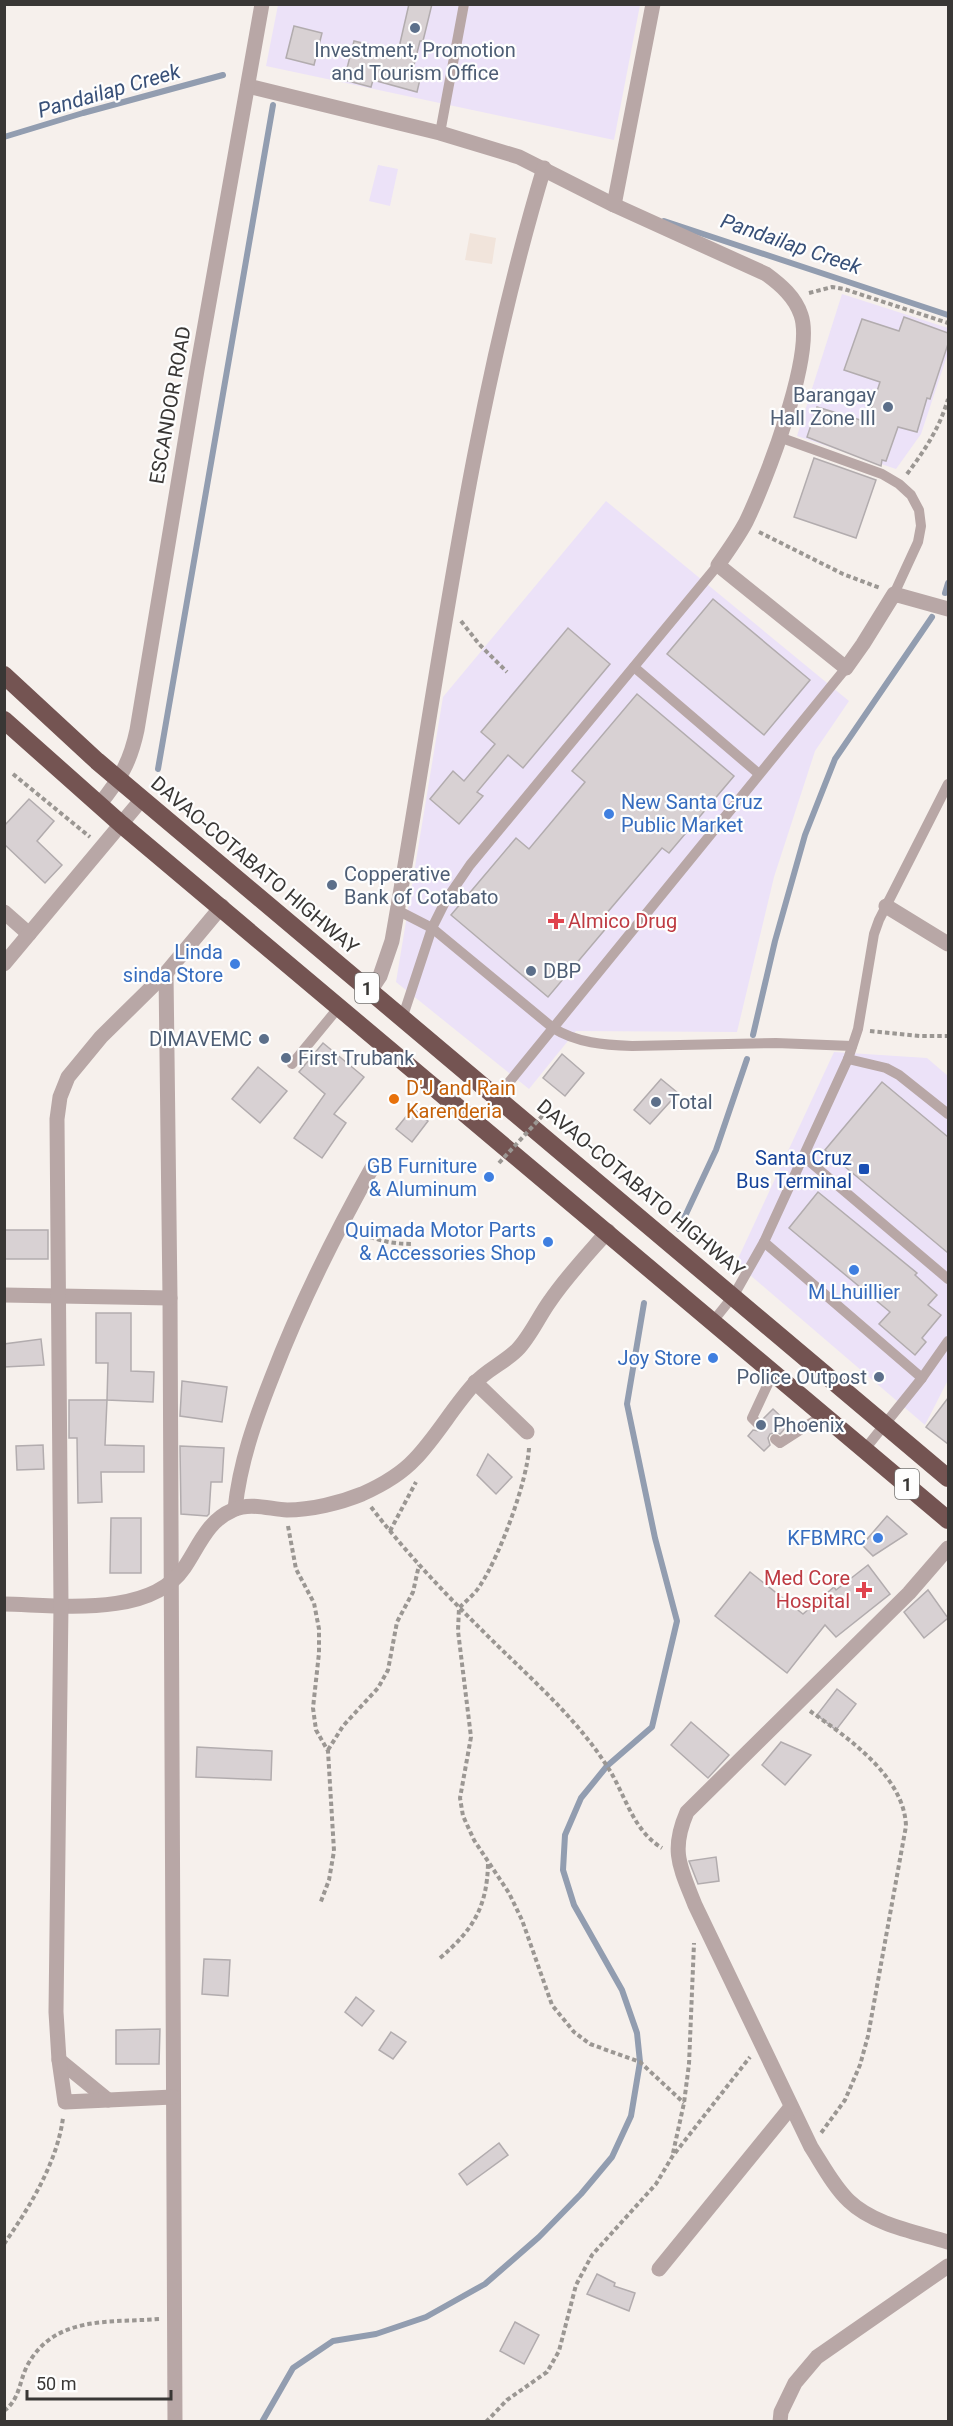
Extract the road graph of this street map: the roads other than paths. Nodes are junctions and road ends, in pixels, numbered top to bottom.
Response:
1 (262, 4) edge
2 (464, 4) edge
3 (652, 4) edge
4 (248, 86) junction
5 (440, 133) junction
6 (544, 168) junction
7 (614, 205) junction
8 (779, 437) junction
9 (718, 565) junction
10 (894, 594) junction
11 (948, 609) edge
12 (634, 667) junction
13 (846, 668) junction
14 (4, 675) edge
15 (4, 720) edge
16 (759, 774) junction
17 (119, 780) junction
18 (948, 784) edge
19 (142, 799) junction
20 (99, 804) junction
21 (122, 824) junction
22 (222, 906) junction
23 (886, 906) junction
24 (397, 910) junction
25 (4, 912) edge
26 (432, 928) junction
27 (29, 934) junction
28 (948, 944) edge
29 (4, 964) edge
30 (166, 973) junction
31 (370, 992) junction
32 (339, 1007) junction
33 (402, 1019) junction
34 (553, 1028) junction
35 (382, 1043) junction
36 (852, 1046) junction
37 (848, 1059) junction
38 (292, 1064) dead end
39 (497, 1097) junction
40 (948, 1114) edge
41 (476, 1122) junction
42 (803, 1156) junction
43 (373, 1166) dead end
44 (608, 1231) junction
45 (764, 1242) junction
46 (948, 1279) edge
47 (4, 1295) edge
48 (734, 1295) junction
49 (59, 1296) junction
50 (170, 1298) junction
51 (714, 1320) junction
52 (948, 1341) edge
53 (774, 1371) junction
54 (922, 1378) junction
55 (475, 1382) junction
56 (825, 1414) junction
57 (758, 1424) dead end
58 (886, 1424) junction
59 (527, 1432) road end
60 (775, 1439) dead end
61 (865, 1449) junction
62 (948, 1478) edge
63 (235, 1509) junction
64 (947, 1516) edge
65 (948, 1548) edge
66 (170, 1584) junction
67 (4, 1604) edge
68 (61, 1605) junction
69 (59, 2060) junction
70 (173, 2097) junction
71 (108, 2100) junction
72 (791, 2107) junction
73 (948, 2242) edge
74 (948, 2266) edge
75 (659, 2269) dead end
76 (174, 2421) edge
77 (780, 2421) edge

1 - 4 street, ESCANDOR ROAD
2 - 5 lane
3 - 7 street
4 - 5 street
4 - 17 street, ESCANDOR ROAD
5 - 6 street
6 - 7 street
6 - 24 street
7 - 8 street
8 - 9 street
8 - 10 lane
9 - 12 lane
9 - 13 street
10 - 11 street
10 - 13 street
12 - 16 lane
12 - 26 lane
13 - 16 lane
14 - 17 highway, DAVAO-COTABATO HIGHWAY / 1
15 - 20 highway, 1
16 - 34 lane
17 - 19 highway, DAVAO-COTABATO HIGHWAY / 1
17 - 20 street, ESCANDOR ROAD
18 - 23 lane
19 - 21 street
19 - 31 highway, DAVAO-COTABATO HIGHWAY / 1
20 - 21 highway, 1
21 - 22 highway, 1
21 - 27 street
22 - 30 street
22 - 32 highway, 1
23 - 28 street
23 - 36 lane
24 - 26 lane
24 - 31 street
25 - 27 street
26 - 33 lane
26 - 34 lane
27 - 29 street
30 - 49 street
30 - 50 street
31 - 33 highway, DAVAO-COTABATO HIGHWAY / 1
32 - 35 highway, 1
32 - 38 lane
33 - 35 highway
33 - 39 highway, DAVAO-COTABATO HIGHWAY / 1
34 - 36 lane
34 - 39 lane
35 - 41 highway, 1
36 - 37 lane
37 - 40 lane
37 - 42 lane
39 - 41 highway
39 - 48 highway, DAVAO-COTABATO HIGHWAY / 1
41 - 44 highway, 1
42 - 45 lane
42 - 46 lane
43 - 63 street
44 - 51 highway, 1
44 - 55 street
45 - 48 lane
45 - 54 lane
47 - 49 street
48 - 51 lane
48 - 58 highway, DAVAO-COTABATO HIGHWAY / 1
49 - 50 street
49 - 68 street
50 - 66 street
51 - 53 highway, 1
52 - 54 lane
53 - 56 highway, 1
53 - 57 lane
54 - 58 lane
55 - 59 street
55 - 63 street
56 - 60 lane
56 - 61 highway, 1
58 - 61 lane
58 - 62 highway, DAVAO-COTABATO HIGHWAY / 1
61 - 64 highway, 1
63 - 66 street
65 - 72 street
66 - 68 street
66 - 70 street
67 - 68 street
68 - 69 street
69 - 71 street
69 - 71 street
70 - 71 street
70 - 76 street
72 - 73 street
72 - 75 street
74 - 77 street

